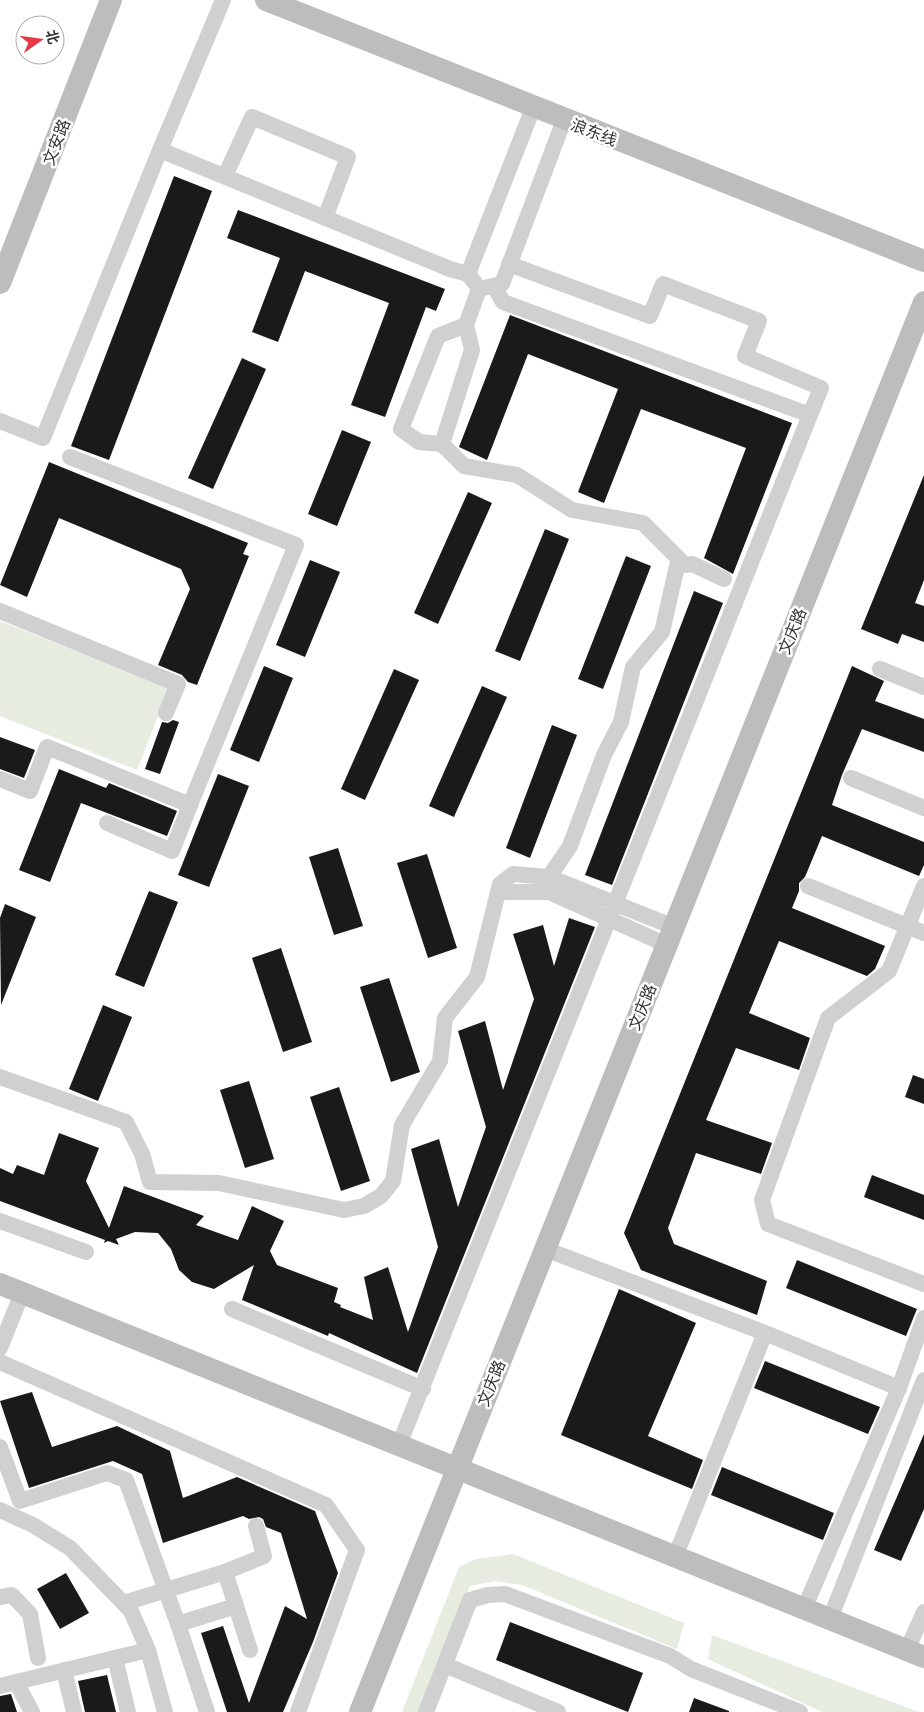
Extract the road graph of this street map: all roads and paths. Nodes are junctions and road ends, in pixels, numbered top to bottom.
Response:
1 (111, 0) edge
2 (222, 0) edge
3 (266, 0) edge
4 (533, 108) junction
5 (564, 120) junction
6 (160, 150) junction
7 (225, 176) junction
8 (325, 218) junction
9 (924, 261) edge
10 (509, 264) junction
11 (468, 274) junction
12 (0, 283) edge
13 (487, 288) junction
14 (924, 302) edge
15 (466, 325) junction
16 (810, 415) junction
17 (0, 421) edge
18 (442, 444) junction
19 (70, 457) dead end
20 (685, 565) junction
21 (724, 579) dead end
22 (0, 611) edge
23 (880, 669) dead end
24 (924, 687) edge
25 (166, 713) dead end
26 (851, 778) dead end
27 (0, 779) edge
28 (190, 805) junction
29 (924, 808) edge
30 (107, 823) dead end
31 (549, 877) junction
32 (808, 886) dead end
33 (924, 886) edge
34 (498, 892) junction
35 (614, 904) junction
36 (608, 919) junction
37 (908, 926) junction
38 (924, 933) edge
39 (670, 936) junction
40 (0, 1077) edge
41 (0, 1221) edge
42 (544, 1249) junction
43 (86, 1252) dead end
44 (0, 1284) edge
45 (924, 1284) edge
46 (22, 1293) junction
47 (232, 1308) dead end
48 (924, 1318) edge
49 (765, 1333) junction
50 (0, 1348) edge
51 (0, 1362) edge
52 (924, 1380) edge
53 (899, 1388) junction
54 (423, 1389) junction
55 (399, 1445) junction
56 (0, 1447) edge
57 (457, 1468) junction
58 (0, 1510) edge
59 (256, 1526) dead end
60 (674, 1557) junction
61 (225, 1572) junction
62 (166, 1591) junction
63 (0, 1597) edge
64 (124, 1604) junction
65 (236, 1606) junction
66 (804, 1609) junction
67 (924, 1612) edge
68 (830, 1619) junction
69 (178, 1624) junction
70 (148, 1650) junction
71 (250, 1650) dead end
72 (915, 1654) edge
73 (38, 1658) dead end
74 (115, 1658) junction
75 (445, 1665) junction
76 (64, 1670) junction
77 (16, 1682) junction
78 (0, 1686) edge
79 (32, 1712) edge
80 (74, 1712) edge
81 (128, 1712) edge
82 (165, 1712) edge
83 (207, 1712) edge
84 (298, 1712) edge
85 (360, 1712) edge
86 (426, 1712) edge
87 (558, 1712) edge
88 (800, 1712) edge

1 - 12 street, 文安路
2 - 6 street
3 - 4 street, 浪东线
4 - 5 street, 浪东线
4 - 11 street
5 - 9 street, 浪东线
5 - 10 street
6 - 7 street
6 - 17 street
7 - 8 street
7 - 8 street
8 - 11 street
10 - 13 street
10 - 16 street
11 - 13 street
13 - 15 street
13 - 16 street
14 - 39 street, 文庆路
15 - 18 street
15 - 18 street
16 - 35 street
18 - 20 street
19 - 28 street
20 - 21 street
20 - 31 street
22 - 25 street
23 - 24 street
26 - 29 street
27 - 28 street
28 - 30 street
31 - 34 street
31 - 35 street
32 - 37 street
33 - 37 street
34 - 36 street
34 - 40 street
35 - 36 street
35 - 39 street
36 - 39 street
36 - 54 street
37 - 38 street
37 - 45 street
39 - 42 street, 文庆路
41 - 43 street
42 - 49 street
42 - 57 street, 文庆路
44 - 46 street
46 - 50 street
46 - 55 street
47 - 54 street
48 - 53 street
49 - 53 street
49 - 60 street
51 - 84 street
52 - 68 street
53 - 66 street
54 - 55 street
55 - 57 street
56 - 62 street
57 - 60 street
57 - 85 street, 文庆路
58 - 64 street
59 - 61 street
60 - 66 street
61 - 62 street
61 - 65 street
62 - 64 street
62 - 69 street
63 - 73 street
64 - 70 street
65 - 69 street
65 - 71 street
66 - 68 street
67 - 72 street
68 - 72 street
69 - 83 street
70 - 74 street
70 - 82 street
74 - 76 street
74 - 81 street
75 - 86 street
75 - 87 street
75 - 88 street
76 - 77 street
76 - 80 street
77 - 78 street
77 - 79 street

